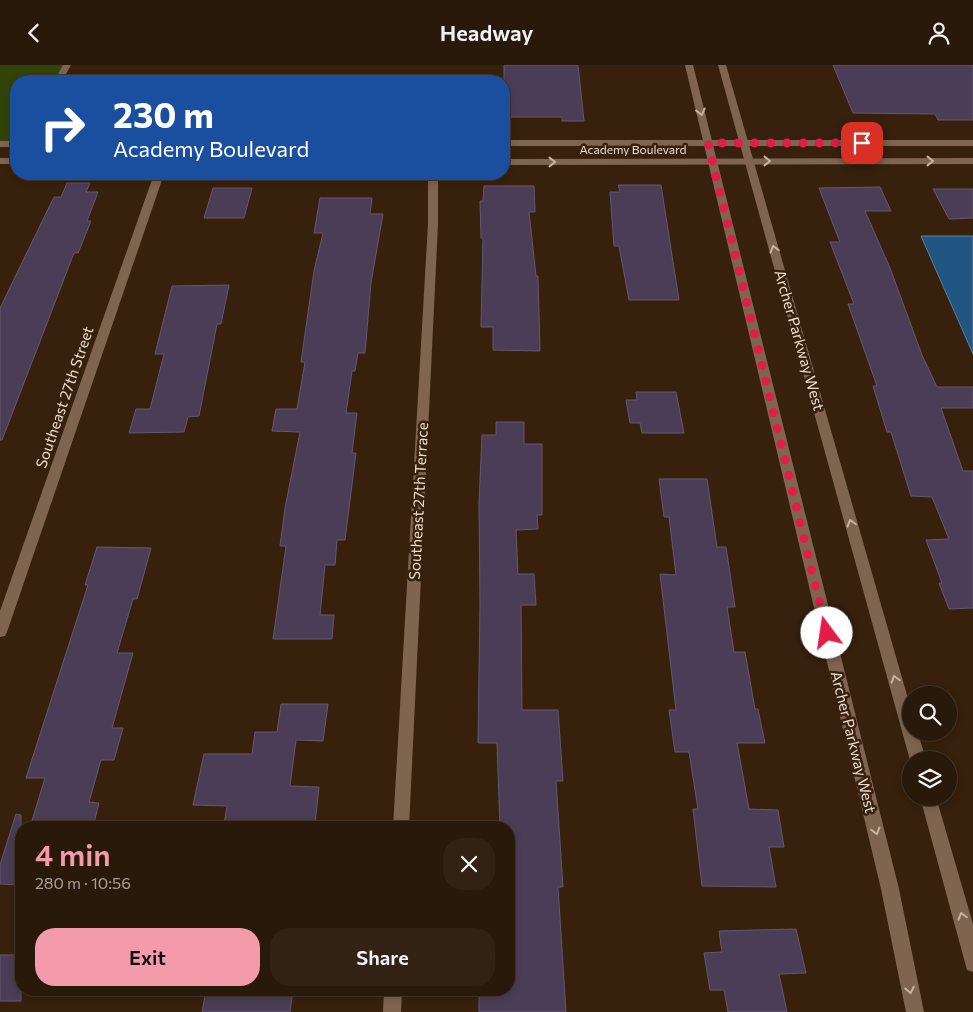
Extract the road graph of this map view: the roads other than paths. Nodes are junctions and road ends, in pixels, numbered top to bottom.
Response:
1 (689, 65) edge
2 (722, 65) edge
3 (510, 143) edge
4 (708, 143) junction
5 (744, 143) junction
6 (973, 143) edge
7 (510, 161) edge
8 (713, 161) junction
9 (749, 161) junction
10 (973, 161) edge
11 (157, 180) edge
12 (433, 180) edge
13 (0, 632) edge
14 (915, 751) edge
15 (931, 806) edge
16 (401, 821) edge
17 (973, 964) edge
18 (393, 996) edge
19 (392, 1012) edge
20 (914, 1012) edge

1 -> 4 street, Archer Parkway West
2 - 5 street, Archer Parkway West
3 - 4 street, Academy Boulevard
4 - 5 street, Academy Boulevard
4 - 8 street, Archer Parkway West
5 - 6 street, Academy Boulevard
5 - 9 street, Archer Parkway West
7 -> 8 street, Academy Boulevard
8 - 9 street, Academy Boulevard
8 -> 20 street, Archer Parkway West
9 -> 10 street, Academy Boulevard
14 -> 9 street, Archer Parkway West
11 - 13 street, Southeast 27th Street
12 - 16 street, Southeast 27th Terrace
17 -> 15 street
18 - 19 street

